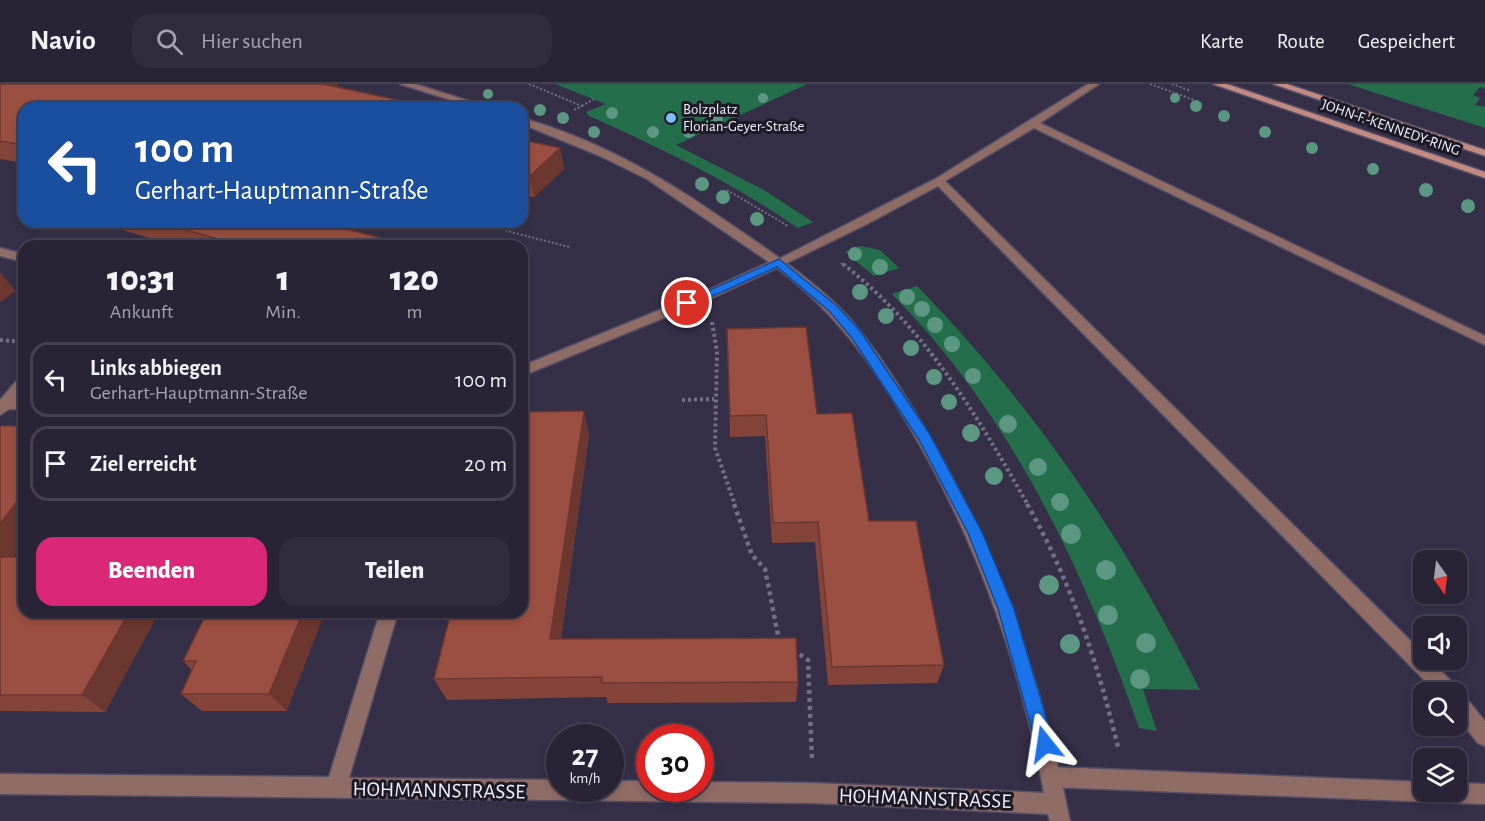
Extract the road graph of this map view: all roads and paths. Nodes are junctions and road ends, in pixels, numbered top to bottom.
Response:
1 (405, 84) edge
2 (529, 84) edge
3 (1094, 84) edge
4 (1218, 84) edge
5 (1278, 84) edge
6 (594, 99) dead end
7 (466, 102) edge
8 (582, 106) junction
9 (569, 114) dead end
10 (528, 124) edge
11 (1034, 124) junction
12 (1485, 153) edge
13 (1485, 175) edge
14 (940, 182) junction
15 (505, 228) edge
16 (569, 247) dead end
17 (0, 252) edge
18 (18, 256) edge
19 (779, 262) junction
20 (708, 295) junction
21 (0, 340) edge
22 (1485, 341) edge
23 (18, 342) edge
24 (528, 369) edge
25 (18, 388) edge
26 (714, 399) junction
27 (682, 400) dead end
28 (18, 405) edge
29 (2, 407) edge
30 (387, 618) edge
31 (1439, 682) edge
32 (1467, 714) edge
33 (1485, 736) edge
34 (1052, 777) junction
35 (0, 784) edge
36 (336, 788) junction
37 (1413, 792) edge
38 (813, 793) junction
39 (1467, 793) edge
40 (1485, 794) edge
41 (1059, 813) edge

1 - 7 street
2 - 8 path
3 - 11 street
4 - 13 main road, JOHN-F.-KENNEDY-RING
5 - 12 main road, JOHN-F.-KENNEDY-RING
6 - 8 path
8 - 9 path
10 - 19 street
11 - 14 street
11 - 22 street
14 - 19 street
14 - 31 street
15 - 16 path
17 - 18 street
19 - 20 street
19 - 34 street
20 - 24 street
20 - 26 path
21 - 23 path
25 - 29 street
26 - 27 path
26 - 38 path
28 - 29 street
30 - 36 street
32 - 33 street
34 - 37 street
34 - 41 street
35 - 36 street, HOHMANNSTRASSE
36 - 38 street, HOHMANNSTRASSE
38 - 41 street, HOHMANNSTRASSE
39 - 40 street

